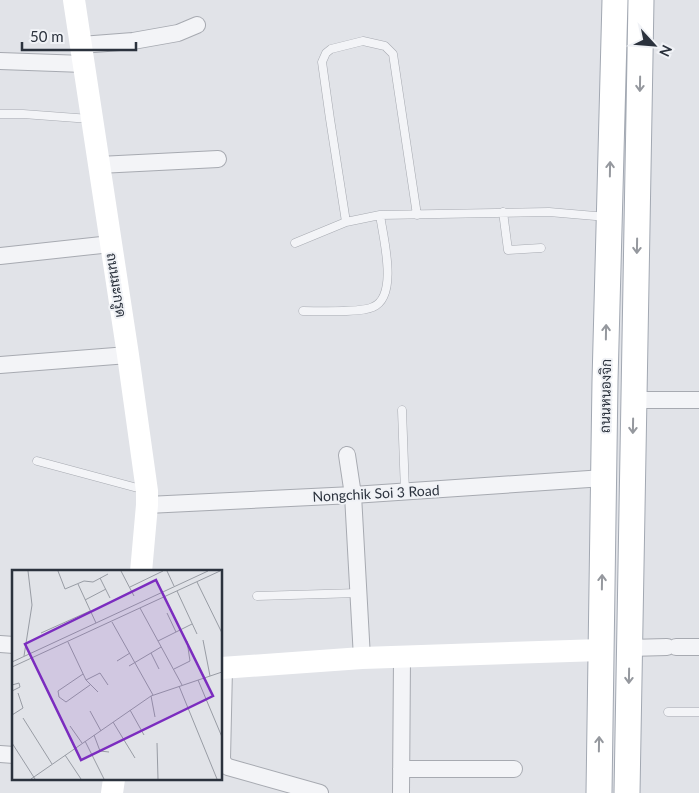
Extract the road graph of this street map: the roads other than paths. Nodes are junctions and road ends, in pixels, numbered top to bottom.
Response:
1 (74, 0) edge
2 (614, 0) edge
3 (641, 0) edge
4 (197, 25) dead end
5 (82, 55) junction
6 (0, 61) edge
7 (0, 114) edge
8 (92, 119) junction
9 (218, 159) dead end
10 (98, 165) junction
11 (503, 212) junction
12 (380, 215) junction
13 (417, 215) junction
14 (609, 217) junction
15 (346, 222) junction
16 (295, 243) dead end
17 (111, 244) junction
18 (540, 248) dead end
19 (0, 256) edge
20 (607, 295) junction
21 (636, 298) junction
22 (303, 311) dead end
23 (128, 355) junction
24 (0, 365) edge
25 (634, 400) junction
26 (699, 400) edge
27 (402, 410) dead end
28 (348, 455) dead end
29 (37, 460) dead end
30 (604, 478) junction
31 (405, 492) junction
32 (353, 495) junction
33 (147, 498) junction
34 (141, 570) edge
35 (358, 593) junction
36 (257, 596) dead end
37 (699, 647) edge
38 (629, 648) junction
39 (601, 650) junction
40 (362, 658) junction
41 (402, 658) junction
42 (222, 668) edge
43 (668, 712) dead end
44 (699, 712) edge
45 (401, 769) junction
46 (514, 769) dead end
47 (114, 780) edge
48 (112, 793) edge
49 (320, 793) edge
50 (401, 793) edge
51 (599, 793) edge
52 (627, 793) edge

1 - 5 street, ถนนมะกรูด
14 -> 2 main road, ถนนหนองจิก
3 -> 21 main road, ถนนหนองจิก
4 - 5 street
5 - 6 street
5 - 8 street, ถนนมะกรูด
7 - 8 lane
8 - 10 street, ถนนมะกรูด
9 - 10 street
10 - 17 street, ถนนมะกรูด
11 - 13 lane
11 - 14 lane
11 - 18 lane
12 - 13 lane
12 - 15 lane
12 - 22 lane
13 - 15 lane
14 - 20 main road, ถนนหนองจิก
15 - 16 lane
17 - 19 street
17 - 23 street, ถนนมะกรูด
20 - 21 main road
30 -> 20 main road, ถนนหนองจิก
21 - 25 main road, ถนนหนองจิก
23 - 24 street
23 - 33 street, ถนนมะกรูด
25 - 26 street
25 -> 38 main road, ถนนหนองจิก
27 - 31 lane
28 - 32 street
29 - 33 lane
30 - 31 street, Nongchik Soi 3 Road
39 -> 30 main road, ถนนหนองจิก
31 - 32 street, Nongchik Soi 3 Road
32 - 33 street, Nongchik Soi 3 Road
32 - 35 street
33 - 34 street, ถนนมะกรูด
35 - 36 lane
35 - 40 street
37 - 38 street
38 - 39 main road
38 -> 52 main road, ถนนหนองจิก
39 - 41 street
51 -> 39 main road, ถนนหนองจิก
40 - 41 street
40 - 42 street
41 - 45 street
42 - 49 street
43 - 44 lane
45 - 46 street
45 - 50 street
47 - 48 street

